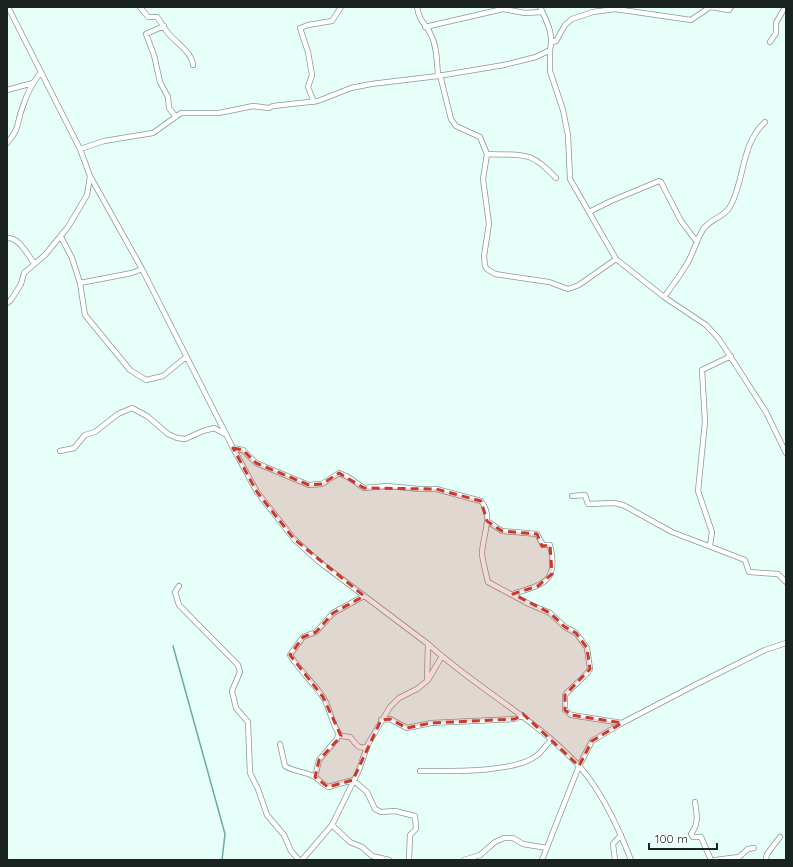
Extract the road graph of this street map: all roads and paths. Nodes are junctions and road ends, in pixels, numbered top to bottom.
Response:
1 (8, 7) edge
2 (140, 7) edge
3 (341, 7) edge
4 (417, 7) edge
5 (731, 7) edge
6 (785, 7) edge
7 (615, 8) edge
8 (541, 9) edge
9 (164, 26) junction
10 (426, 27) junction
11 (552, 42) junction
12 (770, 42) dead end
13 (550, 50) junction
14 (193, 65) dead end
15 (41, 72) junction
16 (439, 76) junction
17 (33, 83) junction
18 (7, 90) edge
19 (314, 102) junction
20 (176, 117) junction
21 (765, 122) dead end
22 (7, 143) edge
23 (80, 149) junction
24 (487, 154) junction
25 (90, 176) junction
26 (556, 178) dead end
27 (589, 212) junction
28 (61, 237) junction
29 (7, 238) edge
30 (697, 242) junction
31 (616, 259) junction
32 (34, 263) junction
33 (142, 270) junction
34 (80, 283) junction
35 (664, 297) junction
36 (7, 303) edge
37 (732, 356) junction
38 (186, 357) junction
39 (225, 434) junction
40 (233, 448) junction
41 (60, 451) dead end
42 (786, 453) edge
43 (572, 496) dead end
44 (487, 521) junction
45 (710, 545) junction
46 (786, 582) edge
47 (179, 586) dead end
48 (513, 594) junction
49 (364, 596) junction
50 (786, 643) edge
51 (428, 644) junction
52 (442, 656) junction
53 (427, 681) junction
54 (522, 715) junction
55 (381, 720) junction
56 (622, 723) junction
57 (339, 733) junction
58 (551, 740) junction
59 (280, 744) dead end
60 (367, 747) junction
61 (579, 766) junction
62 (420, 771) dead end
63 (315, 778) junction
64 (353, 780) junction
65 (695, 802) dead end
66 (332, 825) junction
67 (621, 835) junction
68 (780, 837) dead end
69 (547, 848) junction
70 (754, 848) dead end
71 (713, 859) edge
72 (734, 859) edge
73 (300, 860) edge
74 (389, 860) edge
75 (408, 860) edge
76 (464, 860) edge
77 (542, 860) edge
78 (615, 860) edge
79 (631, 860) edge
80 (766, 860) edge

1 - 15 street
2 - 9 street
3 - 19 street
4 - 10 street
5 - 7 street
6 - 12 street
7 - 11 street
8 - 10 street
8 - 11 street
9 - 14 street
9 - 20 street
10 - 16 street
11 - 13 street
13 - 16 street
13 - 27 street
15 - 17 street
15 - 23 street
16 - 19 street
16 - 24 street
17 - 18 street
17 - 22 street
19 - 20 street
20 - 23 street
21 - 30 street
23 - 25 street
24 - 26 street
24 - 31 street
25 - 28 street
25 - 33 street
27 - 30 street
27 - 31 street
28 - 32 street
28 - 34 street
29 - 32 street
30 - 35 street
31 - 35 street
32 - 36 street
33 - 34 street
33 - 38 street
34 - 38 street
35 - 37 street
37 - 42 street
37 - 45 street
38 - 39 street
39 - 40 street
39 - 41 street
40 - 44 street
40 - 49 street
43 - 45 street
44 - 48 street
44 - 48 street
45 - 46 street
47 - 73 street
48 - 56 street
49 - 51 street
49 - 57 street
50 - 56 street
51 - 52 street
51 - 53 street
52 - 53 street
52 - 54 street
53 - 55 street
54 - 55 street
54 - 58 street
55 - 60 street
56 - 61 street
57 - 60 street
57 - 63 street
58 - 61 street
58 - 62 street
59 - 63 street
60 - 64 street
61 - 67 street
61 - 69 street
63 - 64 street
64 - 66 street
64 - 75 street
65 - 71 street
66 - 73 street
66 - 74 street
67 - 78 street
67 - 79 street
68 - 80 street
69 - 76 street
69 - 77 street
70 - 72 street
71 - 72 street

